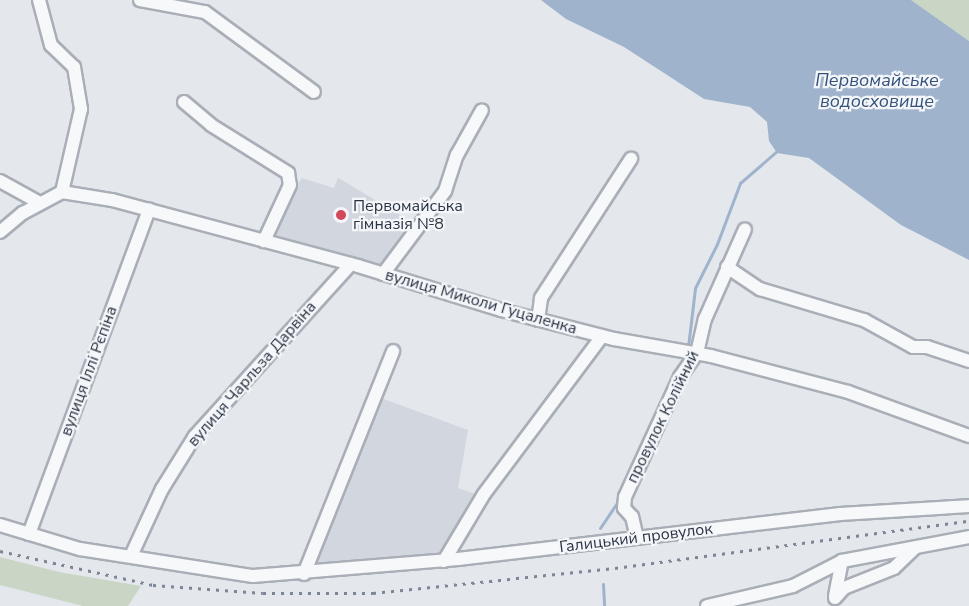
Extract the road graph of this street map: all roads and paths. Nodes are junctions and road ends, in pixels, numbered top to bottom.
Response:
1 (39, 0) edge
2 (140, 0) edge
3 (314, 92) dead end
4 (184, 102) dead end
5 (482, 110) dead end
6 (631, 159) dead end
7 (0, 181) edge
8 (62, 192) junction
9 (40, 203) junction
10 (149, 210) junction
11 (745, 229) dead end
12 (0, 232) edge
13 (264, 241) junction
14 (351, 264) junction
15 (727, 267) junction
16 (383, 274) junction
17 (538, 320) junction
18 (602, 336) junction
19 (393, 351) dead end
20 (697, 353) junction
21 (969, 361) edge
22 (969, 436) edge
23 (969, 506) edge
24 (0, 525) edge
25 (29, 534) junction
26 (969, 537) edge
27 (637, 538) junction
28 (916, 546) junction
29 (131, 556) junction
30 (444, 561) junction
31 (842, 561) junction
32 (304, 574) junction
33 (835, 602) edge
34 (708, 606) edge

1 - 8 street
2 - 3 street
4 - 13 street
5 - 16 street
6 - 17 street
7 - 9 street
8 - 9 street
8 - 10 street, вулиця Миколи Гуцаленка
9 - 12 street
10 - 13 street, вулиця Миколи Гуцаленка
10 - 25 street, вулиця Іллі Рєпіна
11 - 15 street, провулок Колійний
13 - 14 street, вулиця Миколи Гуцаленка
14 - 16 street, вулиця Миколи Гуцаленка
14 - 29 street, вулиця Чарльза Дарвіна
15 - 20 street, провулок Колійний
15 - 21 street
16 - 17 street, вулиця Миколи Гуцаленка
17 - 18 street, вулиця Миколи Гуцаленка
18 - 20 street, вулиця Миколи Гуцаленка
18 - 30 street
19 - 32 street
20 - 22 street, вулиця Миколи Гуцаленка
20 - 27 street, провулок Колійний
23 - 27 street, Галицький провулок
24 - 25 street, Галицький провулок
25 - 29 street, Галицький провулок
26 - 28 street
27 - 30 street, Галицький провулок
28 - 31 street
28 - 33 street
29 - 32 street, Галицький провулок
30 - 32 street, Галицький провулок
31 - 33 street
31 - 34 street

